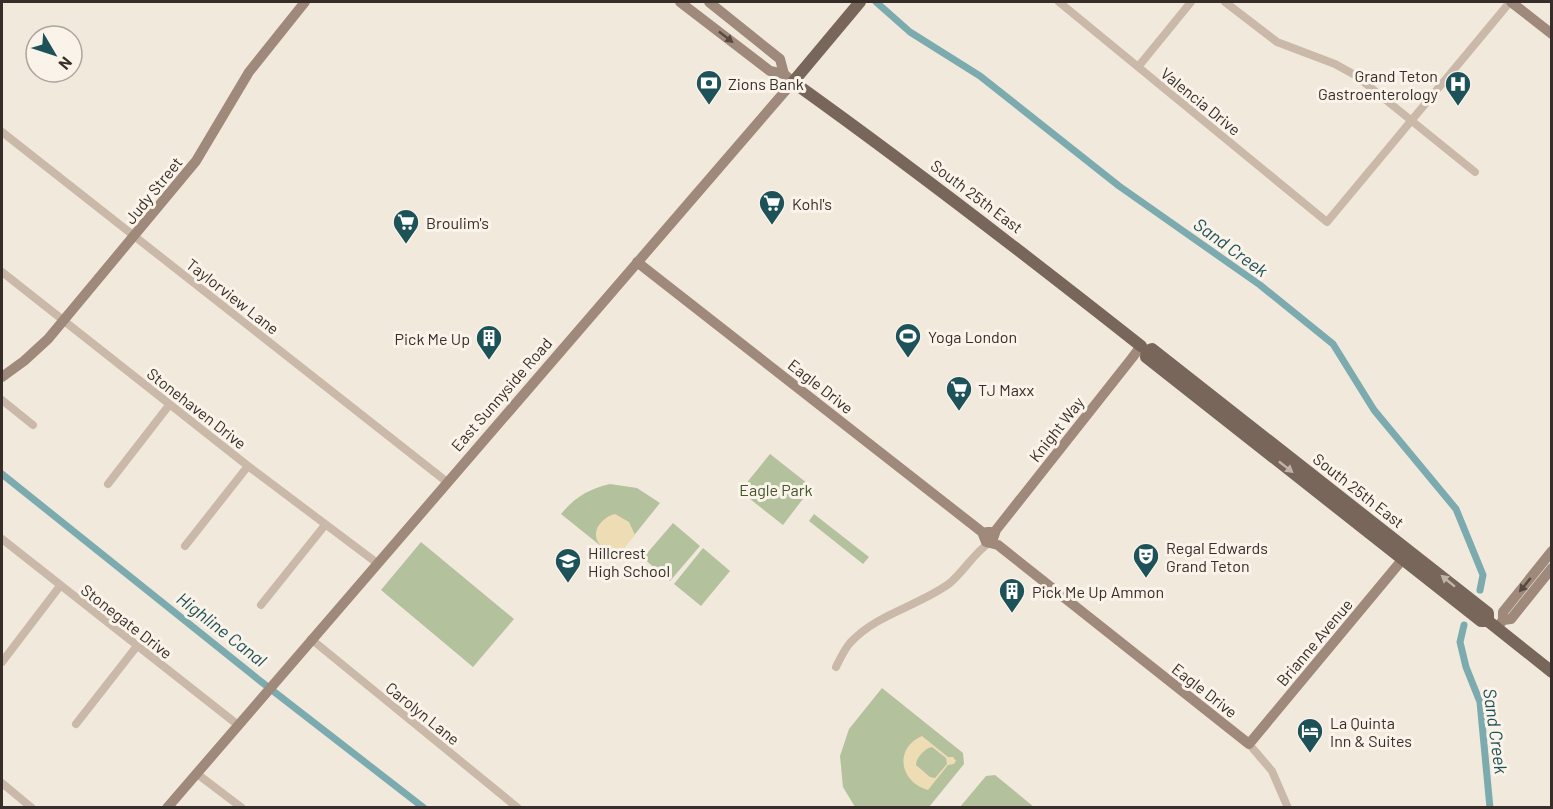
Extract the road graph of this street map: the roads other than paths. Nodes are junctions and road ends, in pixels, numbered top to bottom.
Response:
1 (305, 2) edge
2 (680, 2) edge
3 (709, 2) edge
4 (860, 2) edge
5 (1059, 2) edge
6 (1191, 2) edge
7 (1226, 2) edge
8 (1510, 2) edge
9 (1551, 34) edge
10 (1138, 67) junction
11 (788, 78) junction
12 (1412, 120) junction
13 (2, 132) edge
14 (1475, 172) dead end
15 (135, 236) junction
16 (637, 262) junction
17 (2, 272) edge
18 (63, 321) junction
19 (1144, 349) junction
20 (2, 378) edge
21 (2, 400) edge
22 (170, 404) junction
23 (33, 425) dead end
24 (1270, 448) junction
25 (248, 466) junction
26 (447, 482) junction
27 (108, 484) dead end
28 (325, 525) junction
29 (1360, 526) junction
30 (1387, 532) junction
31 (2, 538) edge
32 (990, 538) junction
33 (185, 546) dead end
34 (1551, 551) edge
35 (1402, 560) junction
36 (377, 563) junction
37 (1551, 568) edge
38 (60, 586) junction
39 (261, 605) dead end
40 (1496, 623) junction
41 (311, 639) junction
42 (137, 646) junction
43 (2, 662) edge
44 (836, 667) dead end
45 (1551, 672) edge
46 (76, 724) dead end
47 (238, 724) junction
48 (1249, 744) junction
49 (196, 773) junction
50 (2, 783) edge
51 (32, 807) edge
52 (167, 807) edge
53 (242, 807) edge
54 (518, 807) edge
55 (1288, 807) edge

1 - 15 street, Judy Street
2 -> 11 street, South 25th East
3 - 11 street, South 25th East
4 - 11 main road, East Sunnyside Road
5 - 10 street, Valencia Drive
6 - 10 street
7 - 12 street
8 - 9 street
8 - 12 street
10 - 12 street, Valencia Drive
11 - 16 street, East Sunnyside Road
11 - 19 main road, South 25th East
12 - 14 street
13 - 15 street, Taylorview Lane
15 - 18 street, Judy Street
15 - 26 street, Taylorview Lane
16 - 26 street, East Sunnyside Road
16 - 32 street, Eagle Drive
17 - 18 street, Stonehaven Drive
18 - 20 street, Judy Street
18 - 22 street, Stonehaven Drive
19 - 24 main road, South 25th East
19 - 32 street, Knight Way
21 - 23 street
22 - 25 street, Stonehaven Drive
22 - 27 street
24 -> 29 main road, South 25th East
24 - 30 main road, South 25th East
25 - 28 street, Stonehaven Drive
25 - 33 street
26 - 36 street, East Sunnyside Road
28 - 36 street, Stonehaven Drive
28 - 39 street
29 - 30 main road
29 - 35 main road, South 25th East
40 -> 30 main road, South 25th East
31 - 38 street, Stonegate Drive
32 - 44 street, Knight Way
32 - 48 street, Eagle Drive
34 -> 40 street
35 - 40 main road, South 25th East
35 - 48 street, Brianne Avenue
36 - 41 street, East Sunnyside Road
37 - 40 street
38 - 42 street, Stonegate Drive
38 - 43 street
40 - 45 main road, South 25th East
41 - 47 street, East Sunnyside Road
41 - 54 street, Carolyn Lane
42 - 46 street
42 - 47 street, Stonegate Drive
47 - 49 street, East Sunnyside Road
48 - 55 street, Eagle Drive
49 - 52 street, East Sunnyside Road
49 - 53 street
50 - 51 street

